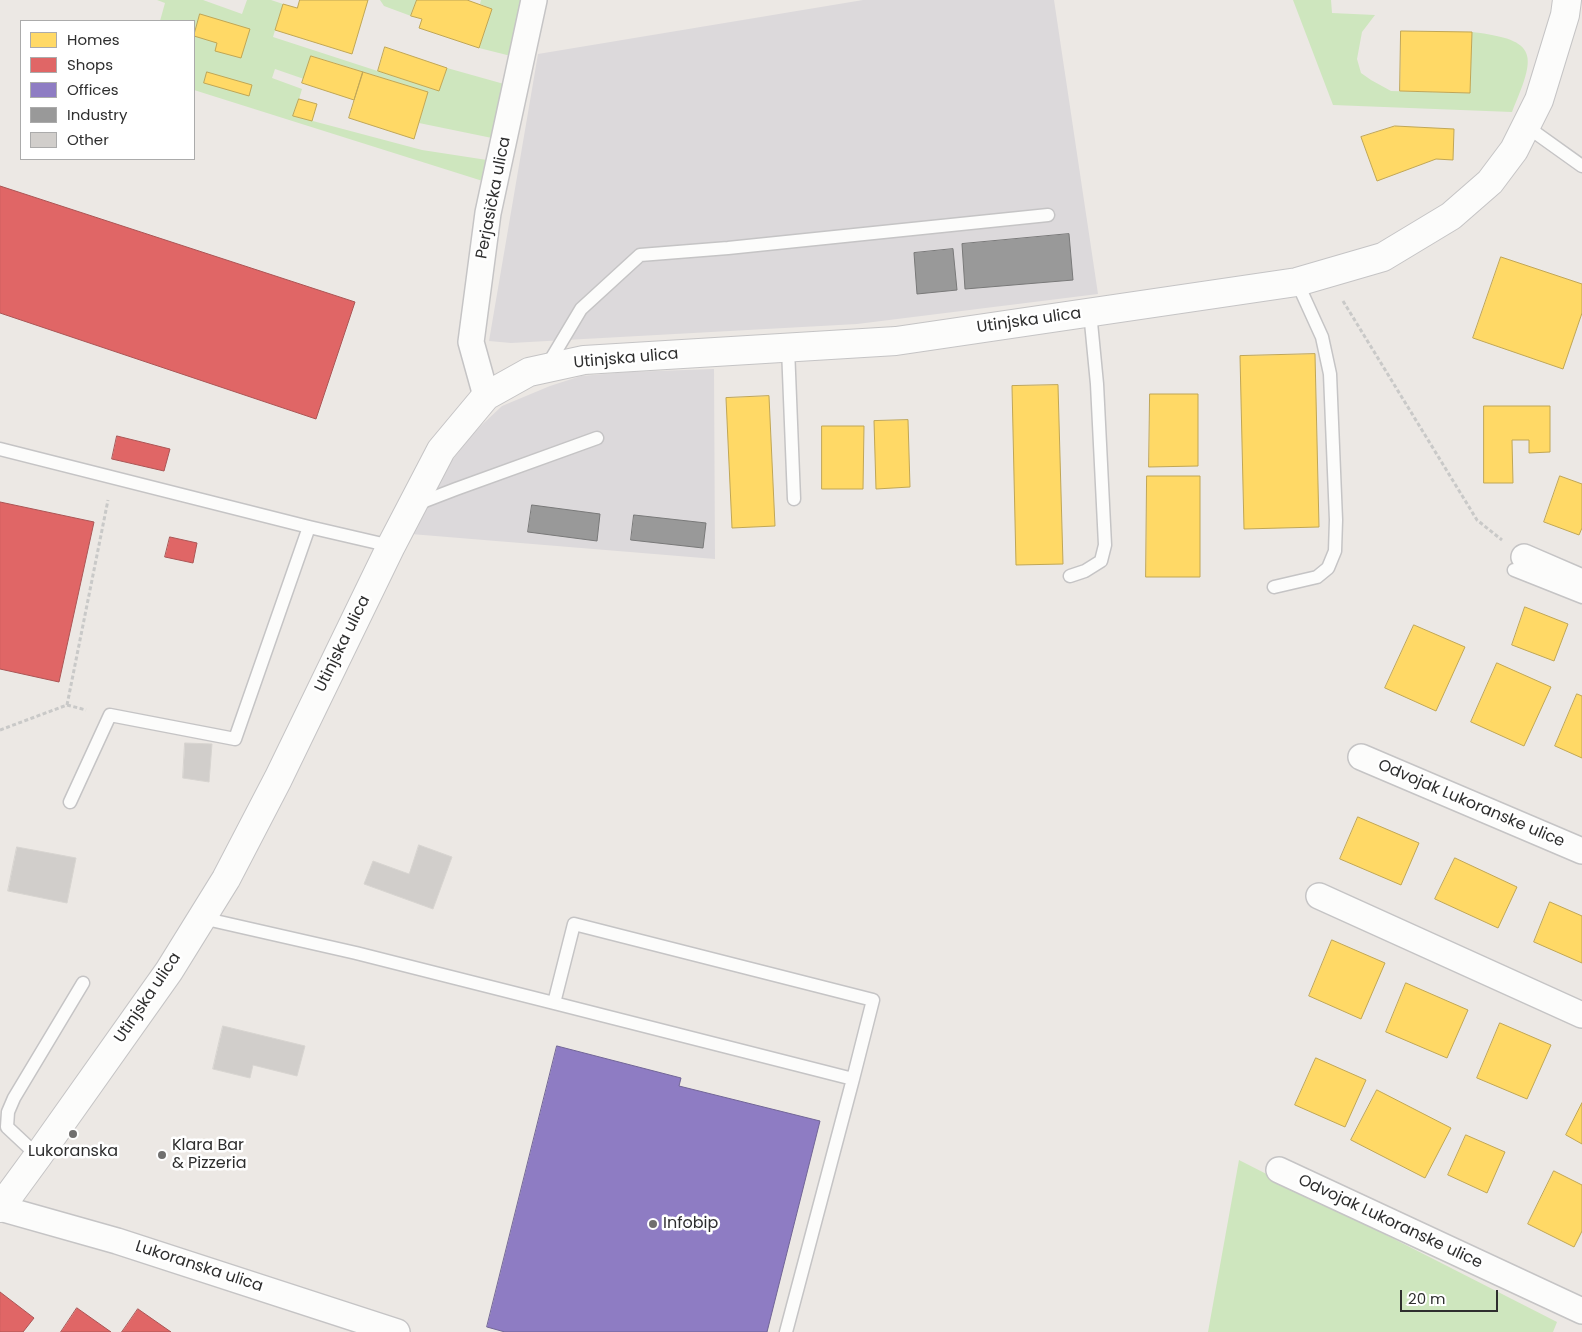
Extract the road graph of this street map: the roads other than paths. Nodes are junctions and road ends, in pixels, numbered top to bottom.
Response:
1 (534, 0) edge
2 (1567, 0) edge
3 (1526, 126) junction
4 (1582, 166) edge
5 (1048, 215) dead end
6 (1297, 282) junction
7 (1090, 312) junction
8 (788, 348) junction
9 (546, 368) junction
10 (486, 396) junction
11 (597, 438) dead end
12 (0, 449) edge
13 (794, 499) dead end
14 (412, 506) junction
15 (309, 527) junction
16 (391, 546) junction
17 (1519, 564) joint
18 (1070, 576) dead end
19 (1582, 582) edge
20 (1274, 587) dead end
21 (1582, 597) edge
22 (1361, 757) dead end
23 (70, 802) dead end
24 (1582, 851) edge
25 (1320, 896) dead end
26 (202, 918) junction
27 (83, 984) dead end
28 (554, 1003) junction
29 (1582, 1015) edge
30 (852, 1079) junction
31 (38, 1156) junction
32 (1279, 1170) dead end
33 (0, 1208) edge
34 (1582, 1311) edge
35 (397, 1332) edge
36 (786, 1332) edge

1 - 10 street, Perjasička ulica
2 - 3 street, Utinjska ulica
3 - 4 lane
3 - 6 street, Utinjska ulica
5 - 9 lane
6 - 7 street, Utinjska ulica
6 - 20 lane
7 - 8 street, Utinjska ulica
7 - 18 lane
8 - 9 street, Utinjska ulica
8 - 13 lane
9 - 10 street, Utinjska ulica
10 - 14 street, Utinjska ulica
11 - 14 lane
12 - 15 lane
14 - 16 street, Utinjska ulica
15 - 16 lane
15 - 23 lane
16 - 26 street, Utinjska ulica
17 - 19 street
17 - 21 lane
22 - 24 street, Odvojak Lukoranske ulice
25 - 29 street
26 - 28 lane
26 - 31 street, Utinjska ulica
27 - 31 lane
28 - 30 lane
28 - 30 lane
30 - 36 lane
31 - 33 street, Utinjska ulica
32 - 34 street, Odvojak Lukoranske ulice
33 - 35 street, Lukoranska ulica

